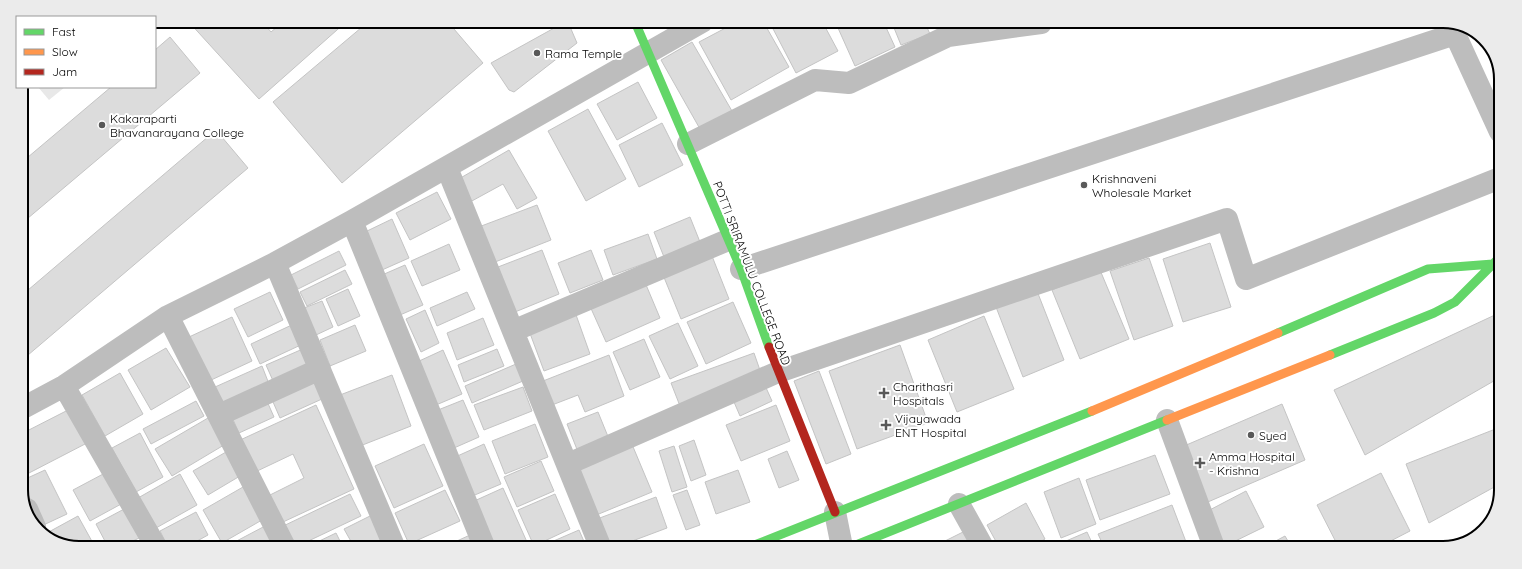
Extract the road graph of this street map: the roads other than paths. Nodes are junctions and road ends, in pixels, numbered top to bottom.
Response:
1 (637, 28) edge
2 (692, 28) edge
3 (1005, 28) edge
4 (1454, 29) edge
5 (649, 53) junction
6 (1494, 119) edge
7 (688, 144) junction
8 (447, 168) junction
9 (1494, 180) edge
10 (352, 221) junction
11 (728, 240) junction
12 (1494, 261) edge
13 (275, 263) junction
14 (1494, 263) edge
15 (741, 270) junction
16 (168, 316) junction
17 (513, 331) junction
18 (320, 369) junction
19 (778, 372) junction
20 (64, 386) junction
21 (28, 405) edge
22 (219, 415) junction
23 (1167, 420) junction
24 (568, 464) junction
25 (959, 504) junction
26 (835, 512) junction
27 (153, 541) edge
28 (282, 541) edge
29 (392, 541) edge
30 (482, 541) edge
31 (598, 541) edge
32 (764, 541) edge
33 (841, 541) edge
34 (866, 541) edge
35 (980, 541) edge
36 (1211, 541) edge

1 - 5 street, POTTI SRIRAMULU COLLEGE ROAD
2 - 5 street
3 - 7 street
4 - 6 street
4 - 15 street
5 - 7 street, POTTI SRIRAMULU COLLEGE ROAD
5 - 8 street
7 - 11 street, POTTI SRIRAMULU COLLEGE ROAD
8 - 10 street
8 - 17 street
9 - 19 street
10 - 13 street
10 - 30 street
11 - 15 street, POTTI SRIRAMULU COLLEGE ROAD
11 - 17 street
12 - 26 street
13 - 16 street
13 - 18 street
14 - 23 street
15 - 19 street, POTTI SRIRAMULU COLLEGE ROAD
16 - 20 street
16 - 22 street
17 - 24 street
18 - 22 street
18 - 29 street
19 - 24 street
19 - 26 street, POTTI SRIRAMULU COLLEGE ROAD
20 - 21 street
20 - 27 street
22 - 28 street
23 - 25 street
23 - 36 street
24 - 31 street
25 - 34 street
25 - 35 street
26 - 32 street
26 - 33 street

